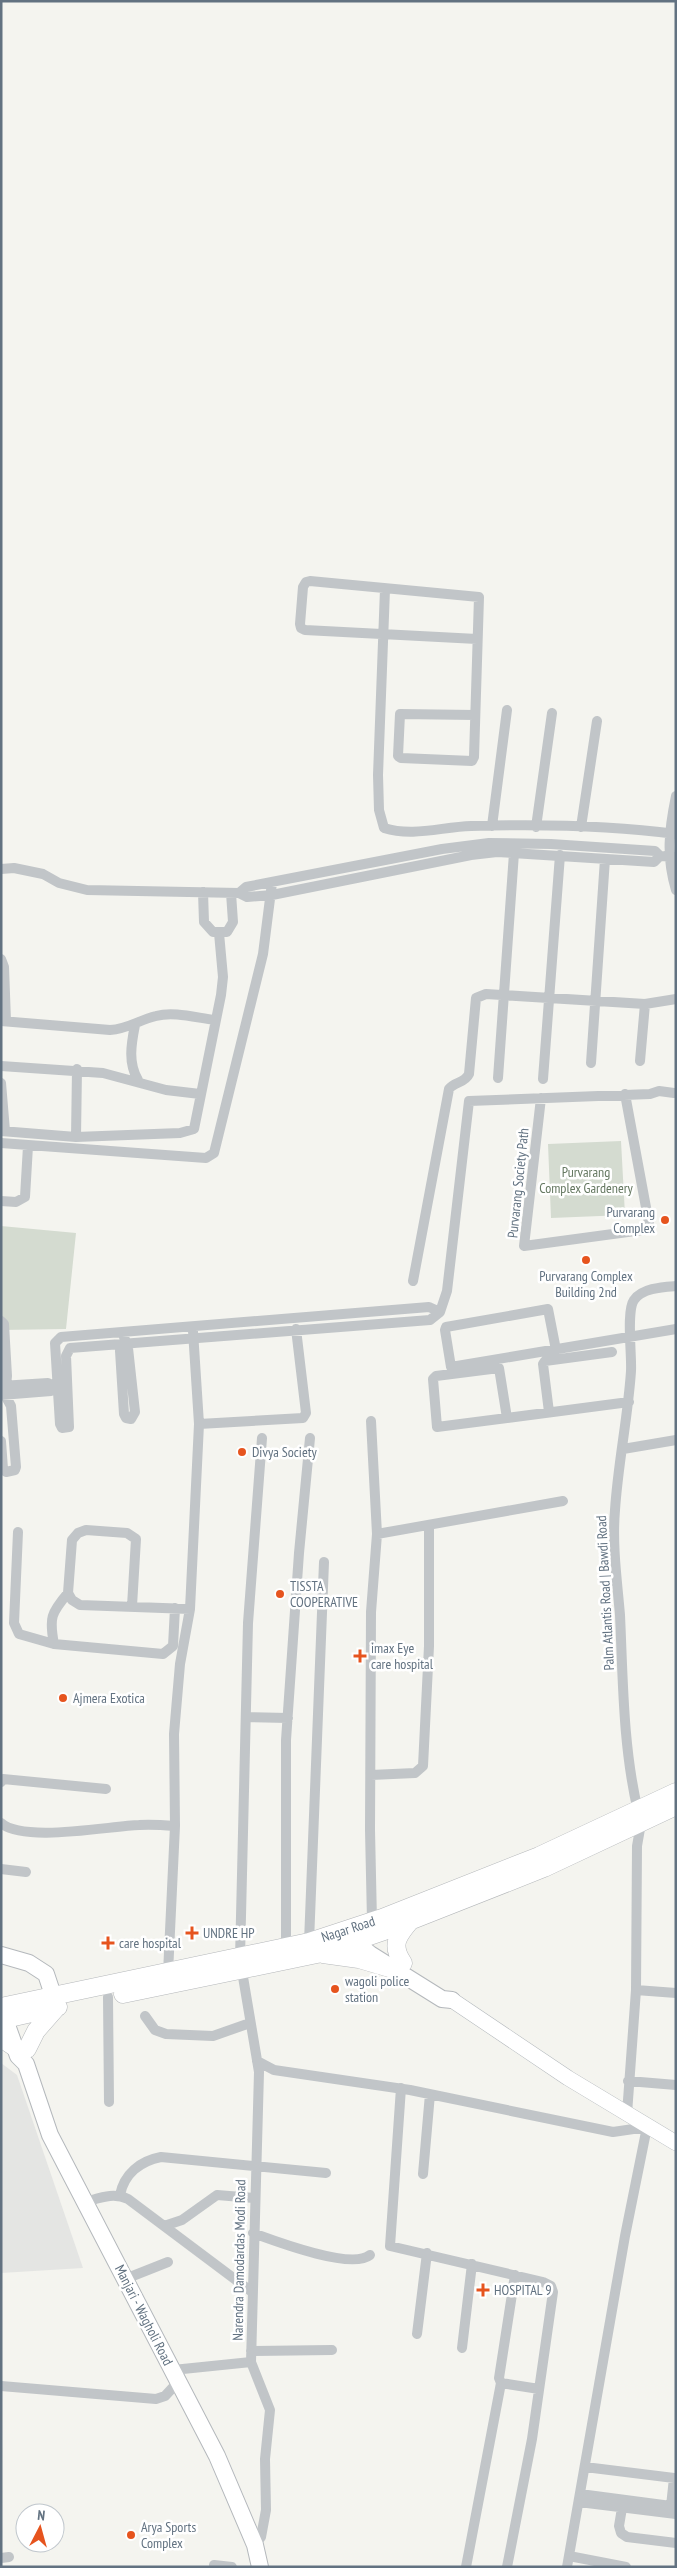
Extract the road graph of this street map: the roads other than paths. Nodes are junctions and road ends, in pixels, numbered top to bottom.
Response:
1 (385, 589) junction
2 (384, 633) junction
3 (477, 639) junction
4 (507, 710) dead end
5 (552, 713) dead end
6 (475, 715) junction
7 (597, 721) dead end
8 (381, 722) junction
9 (399, 723) junction
10 (676, 796) edge
11 (492, 826) junction
12 (536, 827) junction
13 (581, 827) junction
14 (672, 834) edge
15 (514, 853) junction
16 (560, 855) junction
17 (668, 856) edge
18 (605, 859) junction
19 (1, 869) edge
20 (272, 883) junction
21 (676, 890) edge
22 (203, 892) junction
23 (235, 893) junction
24 (272, 895) junction
25 (219, 933) junction
26 (1, 959) edge
27 (505, 995) junction
28 (549, 999) junction
29 (595, 1000) junction
30 (676, 1000) edge
31 (645, 1004) junction
32 (215, 1020) junction
33 (3, 1021) edge
34 (135, 1025) junction
35 (640, 1061) dead end
36 (591, 1063) dead end
37 (1, 1066) edge
38 (77, 1069) junction
39 (498, 1078) dead end
40 (543, 1079) dead end
41 (138, 1080) junction
42 (1, 1083) edge
43 (675, 1093) edge
44 (200, 1094) junction
45 (625, 1094) junction
46 (541, 1098) junction
47 (3, 1131) edge
48 (76, 1137) junction
49 (1, 1143) edge
50 (28, 1146) junction
51 (1, 1201) edge
52 (413, 1281) dead end
53 (676, 1286) edge
54 (400, 1310) junction
55 (440, 1312) junction
56 (1, 1321) edge
57 (401, 1322) junction
58 (302, 1325) junction
59 (676, 1329) edge
60 (123, 1332) junction
61 (193, 1332) junction
62 (632, 1336) junction
63 (57, 1340) junction
64 (124, 1343) junction
65 (68, 1349) junction
66 (556, 1350) junction
67 (612, 1352) dead end
68 (62, 1386) junction
69 (2, 1391) edge
70 (629, 1402) junction
71 (549, 1412) junction
72 (507, 1418) junction
73 (371, 1422) dead end
74 (199, 1424) junction
75 (262, 1438) dead end
76 (310, 1438) dead end
77 (676, 1440) edge
78 (1, 1441) edge
79 (623, 1448) junction
80 (563, 1501) dead end
81 (429, 1526) junction
82 (18, 1532) dead end
83 (377, 1534) junction
84 (324, 1562) dead end
85 (68, 1593) junction
86 (132, 1606) junction
87 (175, 1608) junction
88 (190, 1609) junction
89 (54, 1644) junction
90 (246, 1717) junction
91 (288, 1718) junction
92 (371, 1775) junction
93 (1, 1782) edge
94 (106, 1789) dead end
95 (676, 1792) edge
96 (676, 1806) edge
97 (644, 1815) junction
98 (1, 1823) edge
99 (175, 1826) junction
100 (1, 1868) edge
101 (26, 1872) dead end
102 (411, 1920) junction
103 (361, 1930) junction
104 (286, 1948) junction
105 (313, 1948) junction
106 (1, 1955) edge
107 (241, 1964) junction
108 (398, 1966) junction
109 (168, 1973) junction
110 (636, 1990) junction
111 (676, 1993) edge
112 (108, 1997) junction
113 (452, 2000) joint
114 (55, 2002) junction
115 (7, 2013) edge
116 (144, 2016) dead end
117 (250, 2023) junction
118 (1, 2038) edge
119 (23, 2054) junction
120 (257, 2061) junction
121 (628, 2080) junction
122 (676, 2085) edge
123 (401, 2088) junction
124 (430, 2094) junction
125 (109, 2102) dead end
126 (627, 2114) junction
127 (648, 2127) junction
128 (676, 2143) edge
129 (255, 2166) junction
130 (326, 2172) dead end
131 (423, 2174) dead end
132 (120, 2195) junction
133 (254, 2198) junction
134 (85, 2202) junction
135 (164, 2226) junction
136 (253, 2233) junction
137 (427, 2253) junction
138 (370, 2255) dead end
139 (168, 2262) dead end
140 (472, 2264) junction
141 (515, 2275) junction
142 (125, 2279) junction
143 (252, 2292) junction
144 (417, 2334) dead end
145 (462, 2348) dead end
146 (332, 2350) dead end
147 (251, 2351) junction
148 (251, 2362) junction
149 (176, 2376) junction
150 (501, 2383) junction
151 (1, 2386) edge
152 (540, 2389) junction
153 (585, 2467) junction
154 (580, 2498) junction
155 (622, 2508) junction
156 (676, 2514) edge
157 (676, 2543) edge
158 (255, 2545) junction
159 (568, 2562) edge
160 (214, 2565) dead end
161 (232, 2567) edge
162 (260, 2567) edge
163 (466, 2567) edge
164 (507, 2567) edge
165 (626, 2567) edge

1 - 2 street
1 - 2 street
1 - 3 street
2 - 3 street
2 - 8 street
3 - 6 street
4 - 11 street
5 - 12 street
6 - 9 street
6 - 9 street
7 - 13 street
8 - 9 street
8 - 11 street
10 - 14 street
11 - 12 street
12 - 13 street
13 - 14 street
14 - 17 street
15 - 16 street
15 - 24 street
15 - 27 street
16 - 18 street
16 - 28 street
17 - 18 street
17 - 20 street
17 - 21 street
18 - 29 street
19 - 22 street
20 - 23 street
20 - 24 street
22 - 23 street
22 - 25 street
23 - 24 street
23 - 25 street
24 - 50 street
25 - 32 street
26 - 33 street
27 - 28 street
27 - 39 street
27 - 52 street
28 - 29 street
28 - 40 street
29 - 31 street
29 - 36 street
30 - 31 street
31 - 35 street
32 - 34 street
32 - 44 street
33 - 34 street
34 - 41 street
37 - 38 street
38 - 41 street
38 - 48 street
41 - 44 street
42 - 47 street
43 - 45 street
44 - 48 street
45 - 46 street
45 - 46 street, Purvarang Society Path
46 - 55 street
47 - 48 street
49 - 50 street
50 - 51 street
53 - 62 street, Palm Atlantis Road | Bawdi Road
54 - 55 street
54 - 57 street
54 - 58 street
55 - 57 street
56 - 69 street
57 - 58 street
58 - 61 street
58 - 61 street
58 - 74 street
59 - 62 street
60 - 61 street
60 - 63 street
60 - 64 street
61 - 64 street
61 - 74 street
62 - 66 street
62 - 70 street, Palm Atlantis Road | Bawdi Road
63 - 65 street
63 - 68 street
64 - 64 street
64 - 65 street
65 - 68 street
66 - 66 street
67 - 71 street
68 - 69 street
69 - 78 street
70 - 71 street
70 - 79 street, Palm Atlantis Road | Bawdi Road
71 - 72 street
72 - 72 street
73 - 83 street
74 - 88 street
75 - 90 street, Narendra Damodardas Modi Road
76 - 91 street
77 - 79 street
79 - 97 street, Palm Atlantis Road | Bawdi Road
80 - 81 street
81 - 83 street
81 - 92 street
82 - 89 street
83 - 92 street
84 - 105 street
85 - 86 street
85 - 86 street
85 - 89 street
86 - 87 street
87 - 88 street
87 - 89 street
88 - 99 street
90 - 91 street
90 - 107 street, Narendra Damodardas Modi Road
91 - 104 street
92 - 103 street
93 - 94 street
95 - 97 highway, Nagar Road
96 - 97 highway, Nagar Road
97 - 102 highway, Nagar Road
97 - 103 highway, Nagar Road
97 - 110 street
98 - 99 street
99 - 109 street
100 - 101 street
102 - 103 highway, Nagar Road
102 - 108 highway
103 - 105 highway, Nagar Road
103 - 108 main road
104 - 105 highway, Nagar Road
104 - 107 highway, Nagar Road
105 - 107 highway, Nagar Road
105 - 108 highway
106 - 114 main road
107 - 109 highway, Nagar Road
107 - 112 highway, Nagar Road
107 - 117 street, Narendra Damodardas Modi Road
108 - 113 main road
109 - 114 highway, Nagar Road
110 - 111 street
110 - 121 street
112 - 114 highway, Nagar Road
112 - 125 street
113 - 126 main road
114 - 115 highway, Nagar Road
114 - 119 highway
115 - 119 main road, Manjari - Wagholi Road
116 - 117 street
117 - 120 street, Narendra Damodardas Modi Road
118 - 119 highway
119 - 134 main road, Manjari - Wagholi Road
120 - 123 street
120 - 129 street, Narendra Damodardas Modi Road
121 - 122 street
121 - 126 street
123 - 124 street
123 - 137 street
124 - 127 street
124 - 131 street
126 - 127 main road
127 - 128 main road
127 - 153 street
129 - 130 street
129 - 132 street
129 - 133 street, Narendra Damodardas Modi Road
132 - 134 street
132 - 135 street
133 - 135 street
133 - 136 street, Narendra Damodardas Modi Road
134 - 142 main road, Manjari - Wagholi Road
135 - 143 street
136 - 138 street
136 - 143 street, Narendra Damodardas Modi Road
137 - 140 street
137 - 144 street
139 - 142 street
140 - 141 street
140 - 145 street
141 - 150 street
141 - 152 street
142 - 149 main road, Manjari - Wagholi Road
143 - 147 street, Narendra Damodardas Modi Road
146 - 147 street
147 - 148 street, Narendra Damodardas Modi Road
148 - 149 street
148 - 158 street, Narendra Damodardas Modi Road
149 - 151 street
149 - 158 main road, Manjari - Wagholi Road
150 - 152 street
150 - 163 street
152 - 164 street
153 - 154 street
153 - 154 street
154 - 155 street
154 - 159 street
155 - 156 street
155 - 157 street
158 - 162 main road, Manjari - Wagholi Road
159 - 165 street
160 - 161 street

